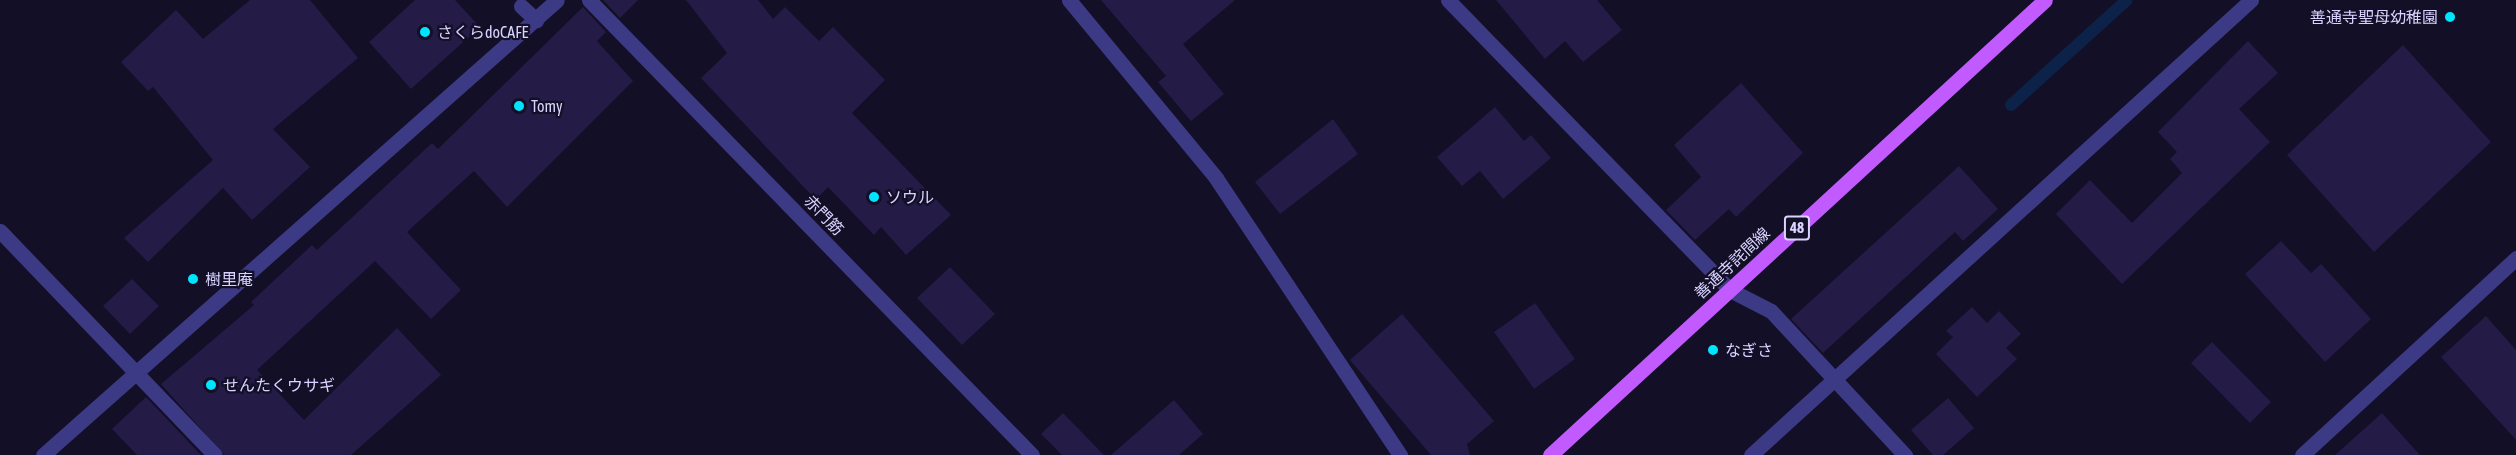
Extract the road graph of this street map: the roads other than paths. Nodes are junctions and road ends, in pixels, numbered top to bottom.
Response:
1 (557, 0) edge
2 (589, 0) edge
3 (1069, 0) edge
4 (1448, 0) edge
5 (2044, 0) edge
6 (2251, 0) edge
7 (521, 6) dead end
8 (536, 20) junction
9 (0, 231) edge
10 (2516, 258) edge
11 (1730, 290) junction
12 (138, 374) junction
13 (1836, 382) junction
14 (43, 455) edge
15 (215, 455) edge
16 (1032, 455) edge
17 (1400, 455) edge
18 (1550, 455) edge
19 (1751, 455) edge
20 (1905, 455) edge
21 (2302, 455) edge

1 - 8 street
2 - 16 street, 赤門筋
3 - 17 street
4 - 11 street
5 - 11 main road, 善通寺詫間線 / 48
6 - 13 street
7 - 8 street
8 - 12 street
9 - 12 street
10 - 21 street
11 - 13 street
11 - 18 main road, 善通寺詫間線 / 48
12 - 14 street
12 - 15 street
13 - 19 street
13 - 20 street

